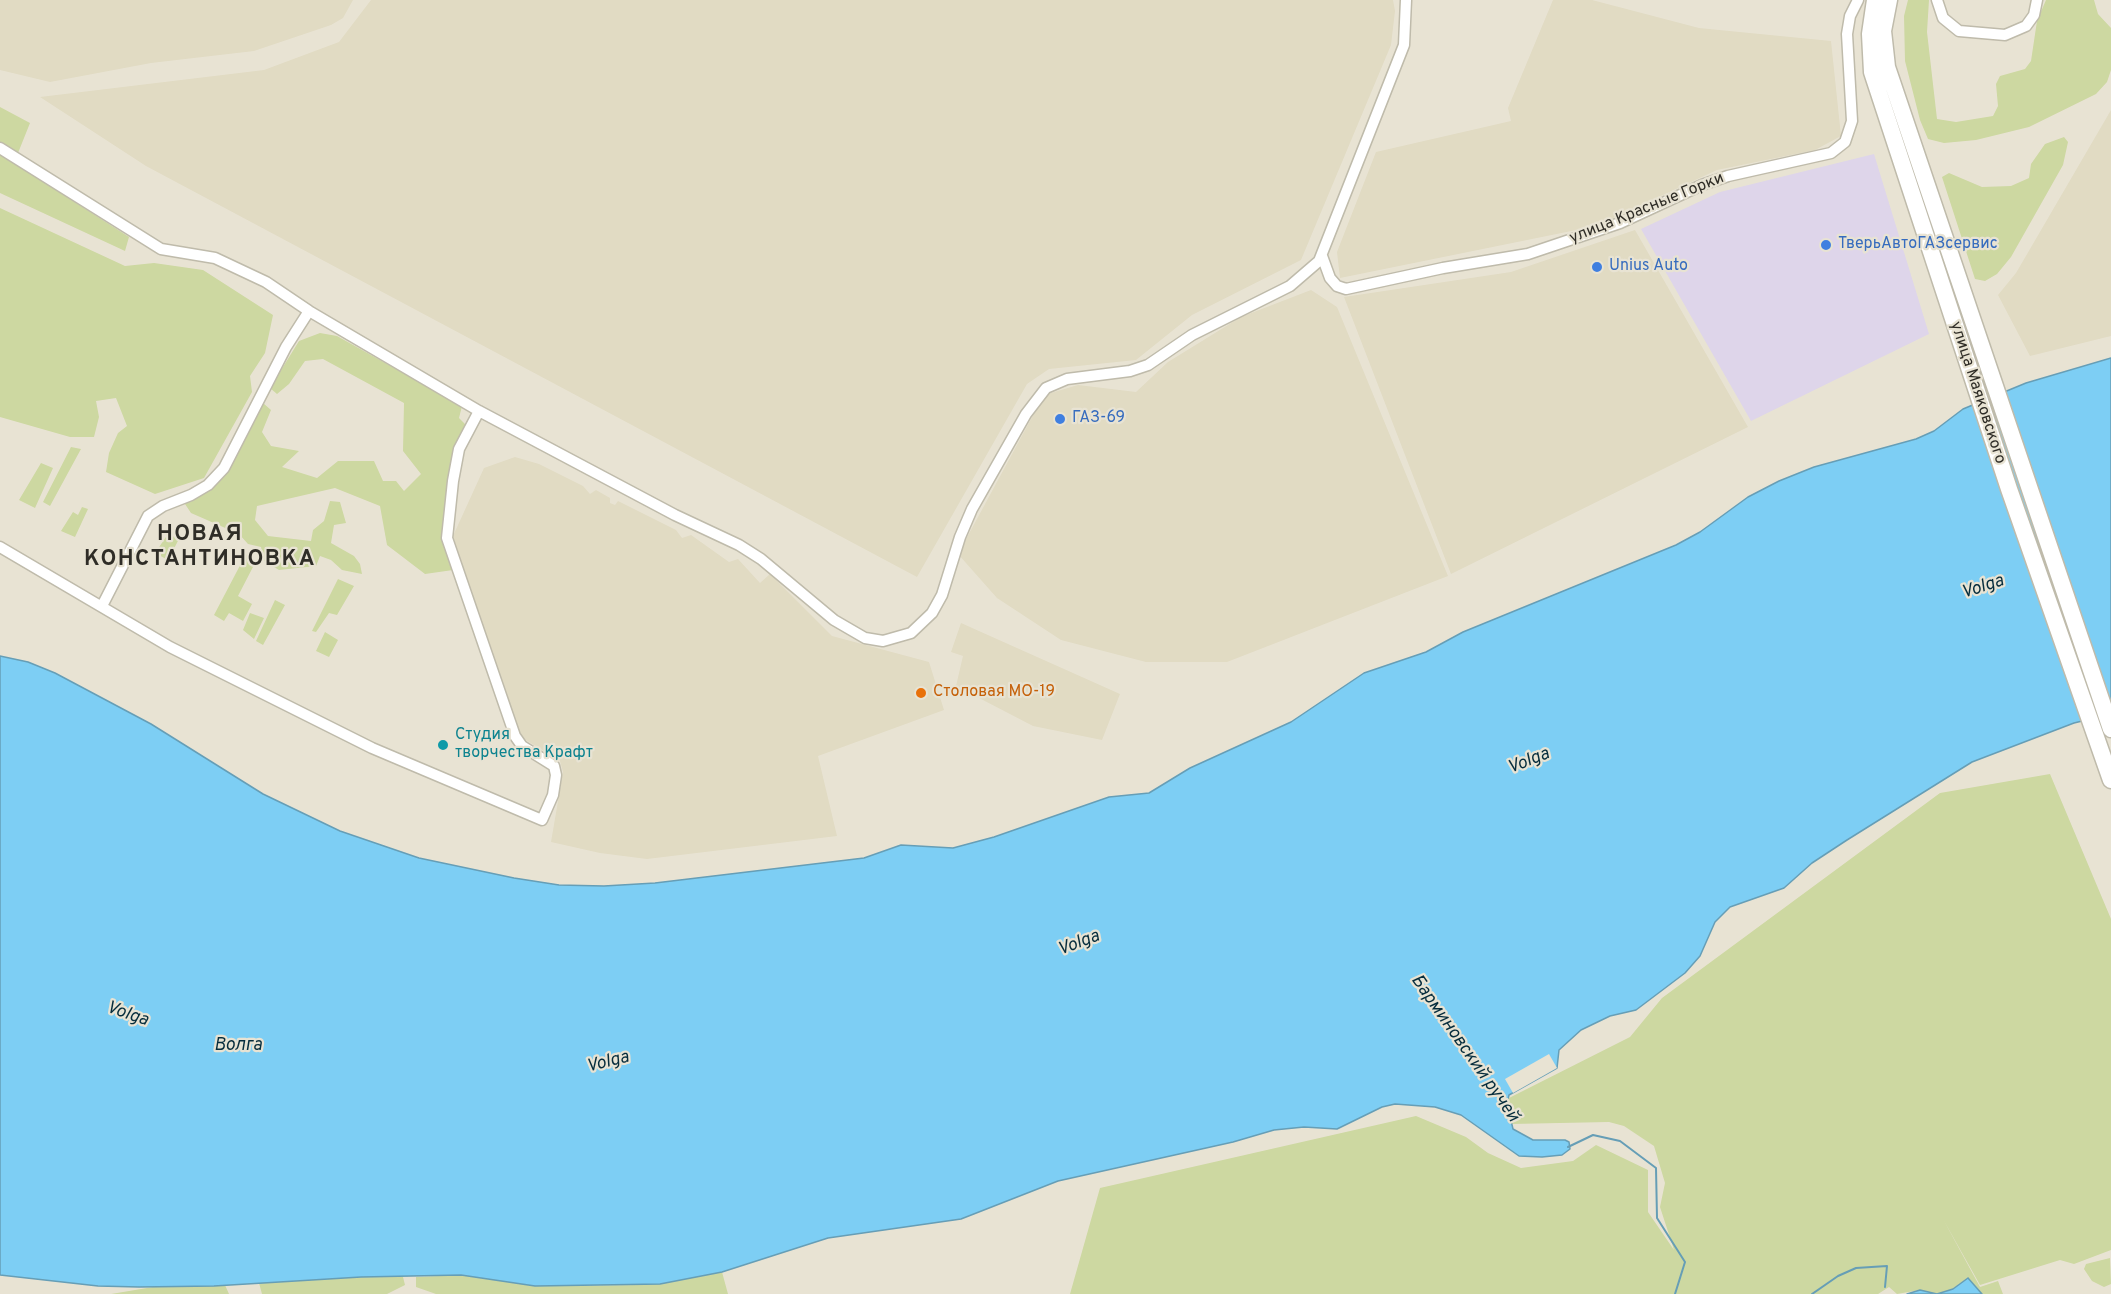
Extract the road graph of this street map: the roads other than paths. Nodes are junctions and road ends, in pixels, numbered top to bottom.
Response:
1 (1406, 0) edge
2 (1858, 0) edge
3 (1875, 0) edge
4 (1889, 0) edge
5 (2037, 0) edge
6 (1937, 4) edge
7 (1879, 69) junction
8 (0, 148) edge
9 (1322, 256) junction
10 (309, 311) junction
11 (479, 411) junction
12 (0, 547) edge
13 (102, 606) junction
14 (2111, 729) edge
15 (2111, 780) edge

1 - 9 street
2 - 9 street, улица Красные Горки
3 - 7 main road, улица Маяковского
4 - 7 main road, улица Маяковского
5 - 6 street
7 - 14 main road, улица Маяковского
7 - 15 main road, улица Маяковского
8 - 10 street
9 - 11 street
10 - 11 street
10 - 13 street
11 - 13 street
12 - 13 street

